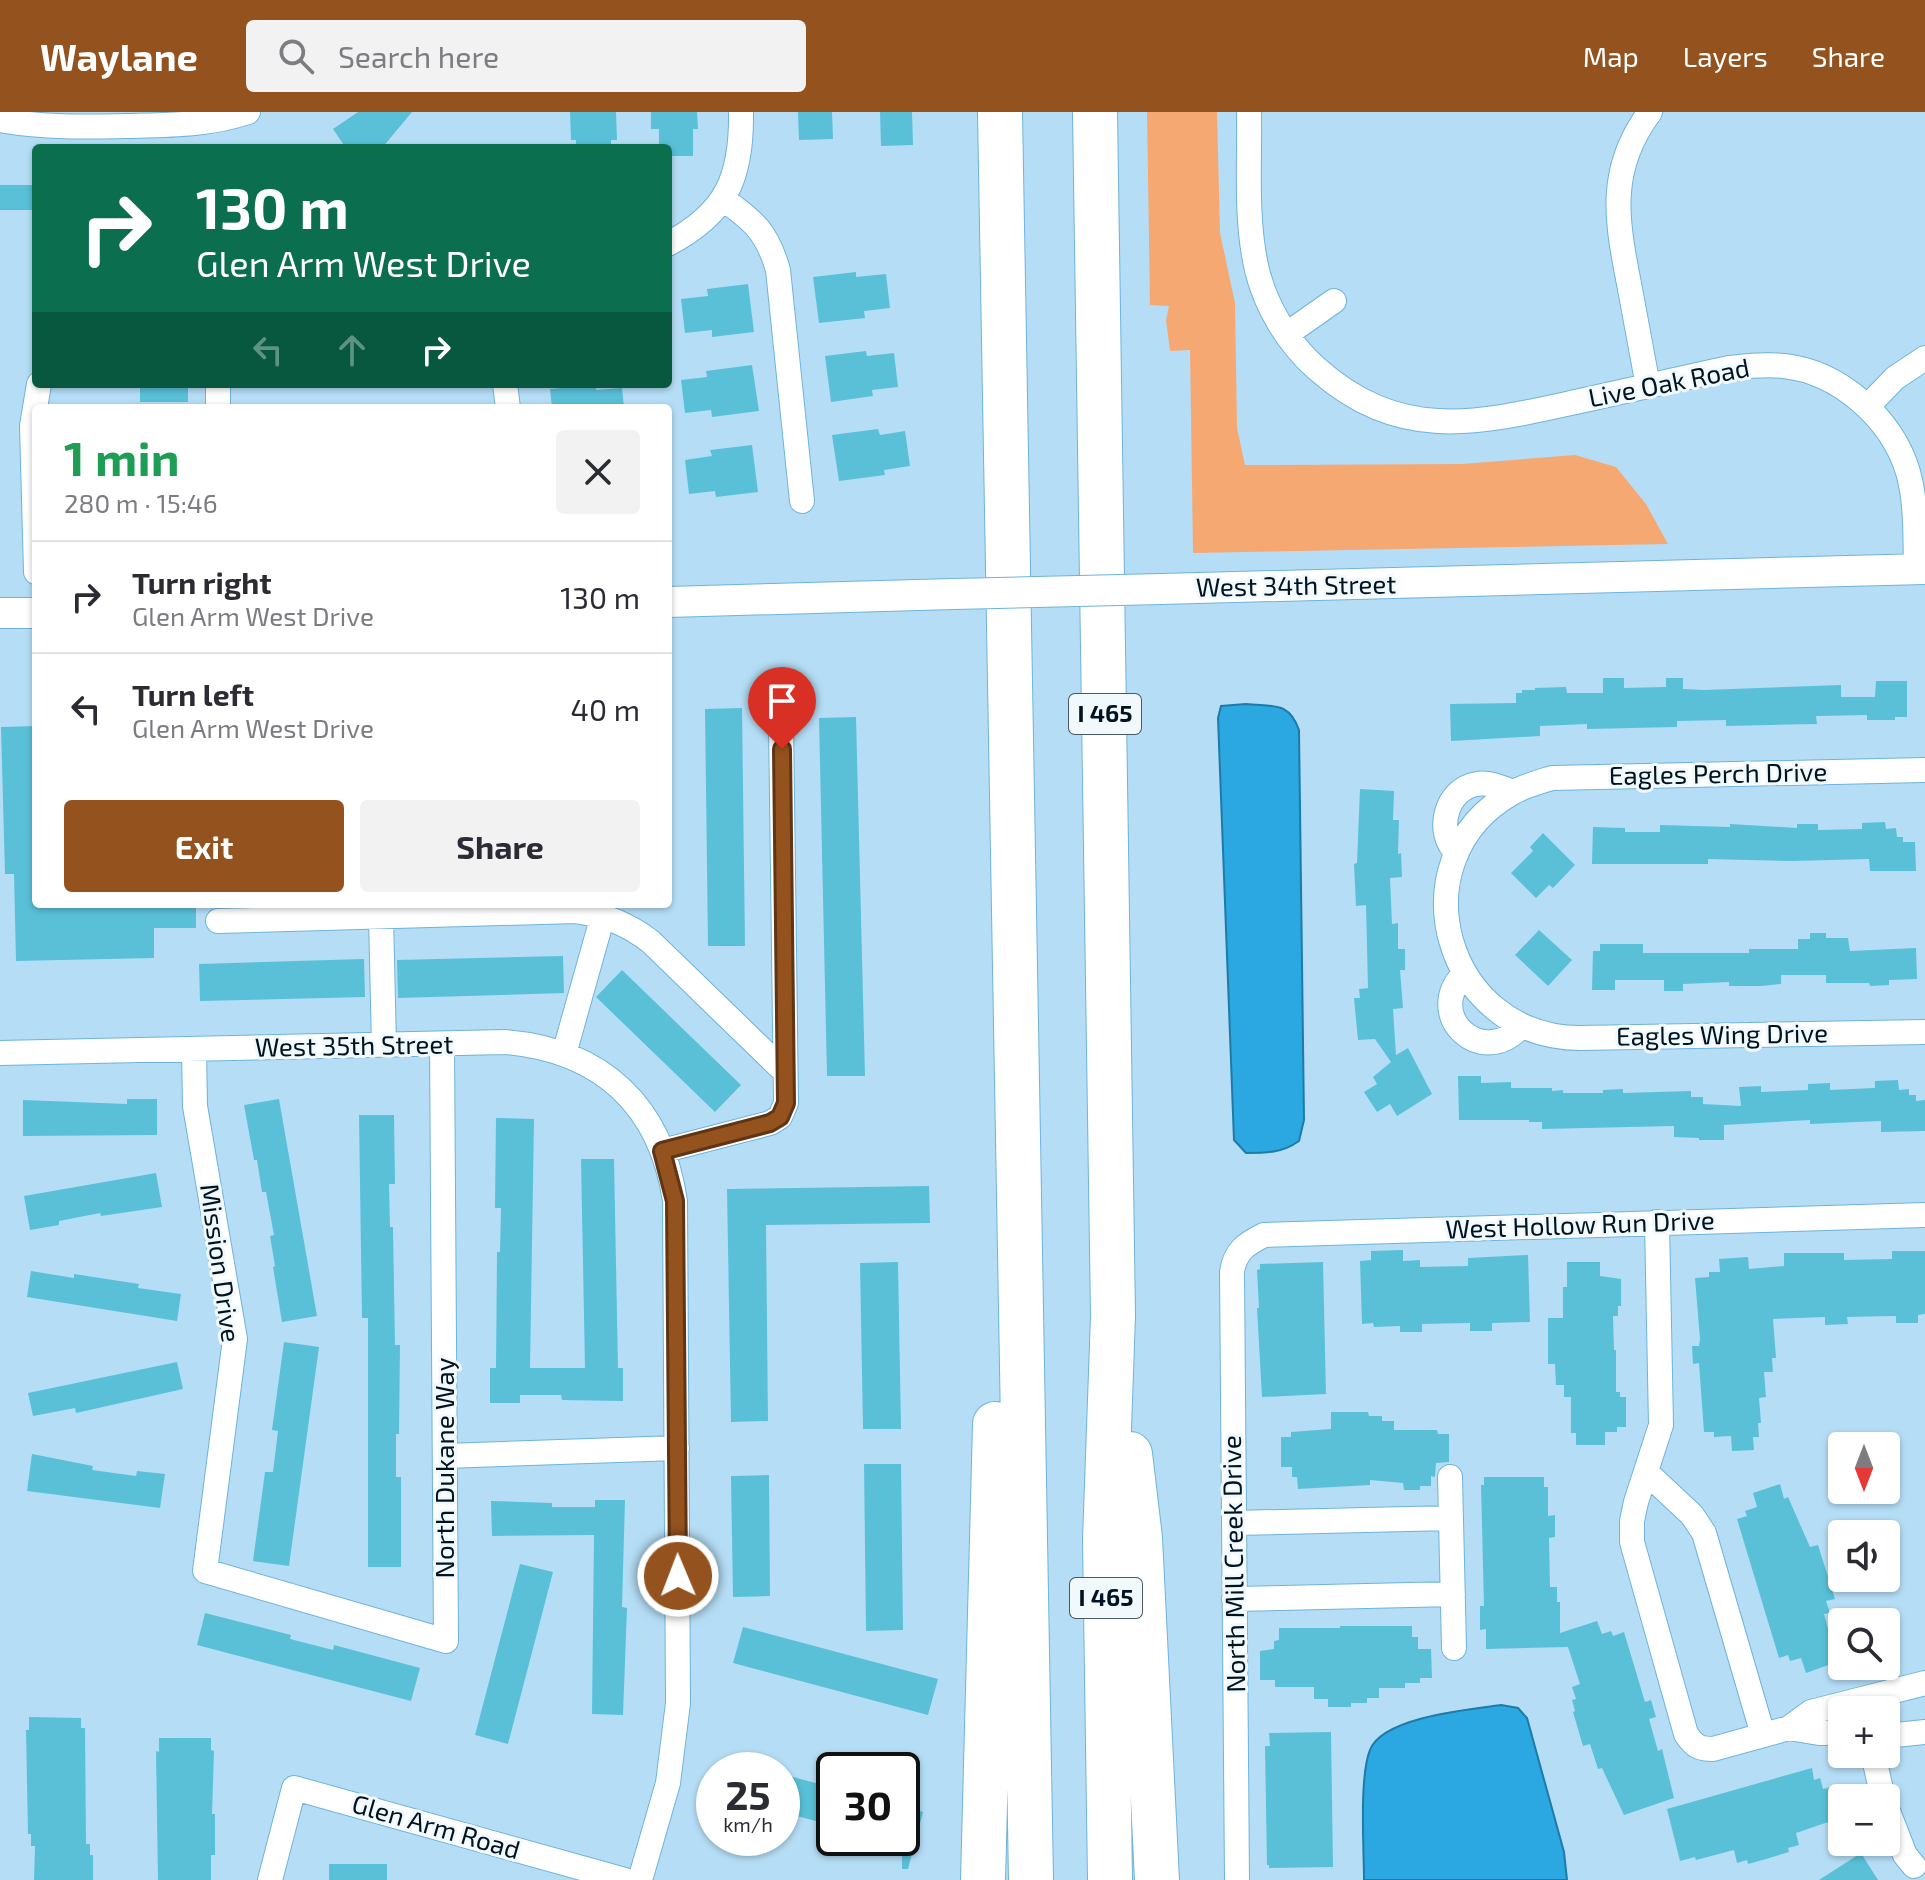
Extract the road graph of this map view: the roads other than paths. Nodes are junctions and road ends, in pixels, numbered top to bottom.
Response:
1 (248, 112) edge
2 (741, 112) edge
3 (1000, 112) edge
4 (1095, 112) edge
5 (1249, 112) edge
6 (1650, 112) edge
7 (0, 120) edge
8 (723, 199) junction
9 (672, 242) edge
10 (1334, 301) dead end
11 (1287, 334) junction
12 (1925, 358) edge
13 (1648, 386) junction
14 (1867, 407) junction
15 (802, 501) dead end
16 (1921, 570) edge
17 (672, 602) edge
18 (0, 613) edge
19 (32, 613) edge
20 (781, 720) dead end
21 (1010, 766) junction
22 (1925, 770) edge
23 (1513, 792) junction
24 (1457, 853) junction
25 (600, 909) edge
26 (1445, 910) joint
27 (381, 917) junction
28 (218, 921) dead end
29 (1464, 974) junction
30 (1521, 1026) junction
31 (1925, 1032) edge
32 (442, 1044) junction
33 (384, 1045) junction
34 (194, 1049) junction
35 (0, 1053) edge
36 (564, 1054) junction
37 (785, 1072) junction
38 (662, 1151) junction
39 (1925, 1215) edge
40 (1657, 1222) junction
41 (1240, 1250) joint
42 (1113, 1316) junction
43 (677, 1448) junction
44 (445, 1456) junction
45 (1646, 1472) junction
46 (1450, 1477) dead end
47 (1451, 1518) junction
48 (1234, 1523) junction
49 (205, 1571) joint
50 (1453, 1594) junction
51 (1234, 1599) junction
52 (1454, 1648) dead end
53 (1925, 1683) edge
54 (1887, 1696) edge
55 (1828, 1710) edge
56 (1789, 1728) junction
57 (1925, 1732) edge
58 (1828, 1733) edge
59 (1763, 1735) junction
60 (1900, 1735) edge
61 (1900, 1842) edge
62 (1913, 1870) edge
63 (270, 1880) edge
64 (625, 1880) edge
65 (640, 1880) edge
66 (983, 1880) edge
67 (1031, 1880) edge
68 (1110, 1880) edge
69 (1157, 1880) edge
70 (1237, 1880) edge

1 - 7 street
2 - 8 street
3 - 21 highway
4 - 42 highway, I 465
5 - 11 street, Live Oak Road
6 - 13 street
8 - 9 street
8 - 15 street
10 - 11 street
11 - 13 street, Live Oak Road
12 - 14 street
13 - 14 street, Live Oak Road
14 - 16 street, Live Oak Road
16 - 17 street, West 34th Street, bridge
18 - 19 street
20 - 37 street
21 - 66 highway
21 - 67 highway
22 - 23 street, Eagles Perch Drive
23 - 24 street, Eagles Perch Drive
23 - 24 street, Eagles Perch Drive
24 - 26 street, Eagles Perch Drive
25 - 27 street
25 - 36 street
25 - 37 street
26 - 29 street, Eagles Wing Drive
27 - 28 street
27 - 33 street
29 - 30 street, Eagles Wing Drive
29 - 30 street
30 - 31 street, Eagles Wing Drive
32 - 33 street, West 35th Street
32 - 36 street, West 35th Street
32 - 44 street, North Dukane Way
33 - 34 street, West 35th Street
34 - 35 street, West 35th Street
34 - 49 street, Mission Drive
36 - 38 street, West 35th Street
37 - 38 street
38 - 43 street, West 35th Street
39 - 40 street, West Hollow Run Drive
40 - 41 street, West Hollow Run Drive
40 - 45 street
41 - 48 street, North Mill Creek Drive
42 - 68 highway, I 465
42 - 69 highway
43 - 44 street
43 - 65 street, West 35th Street
44 - 49 street, North Dukane Way
45 - 59 street
45 - 59 street
46 - 47 street
47 - 48 street
47 - 50 street
48 - 51 street, North Mill Creek Drive
50 - 51 street
50 - 52 street
51 - 70 street, North Mill Creek Drive
53 - 54 street
55 - 56 street
56 - 58 street
56 - 59 street
57 - 60 street
61 - 62 street
63 - 64 street, Glen Arm Road

